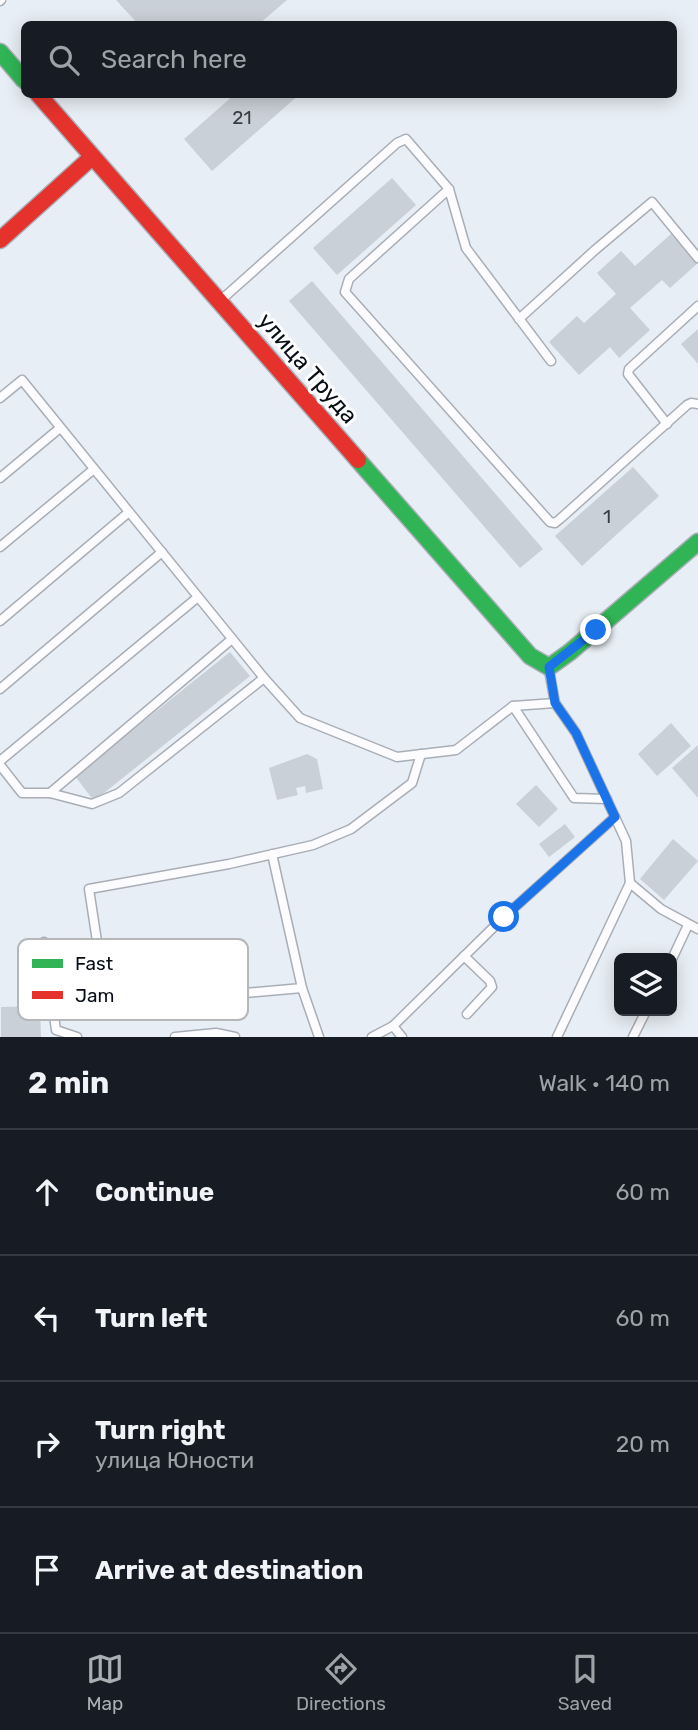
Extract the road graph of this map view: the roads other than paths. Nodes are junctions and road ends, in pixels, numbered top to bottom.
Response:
1 (0, 52) edge
2 (21, 76) edge
3 (41, 98) edge
4 (92, 157) junction
5 (449, 189) junction
6 (0, 240) edge
7 (698, 258) edge
8 (219, 302) junction
9 (698, 306) edge
10 (519, 319) junction
11 (551, 361) dead end
12 (0, 398) edge
13 (698, 404) edge
14 (667, 424) junction
15 (60, 428) junction
16 (94, 469) junction
17 (0, 478) edge
18 (129, 512) junction
19 (698, 542) edge
20 (0, 547) edge
21 (162, 552) junction
22 (198, 597) junction
23 (0, 621) edge
24 (232, 639) junction
25 (549, 667) junction
26 (264, 677) junction
27 (0, 689) edge
28 (555, 703) junction
29 (513, 706) junction
30 (421, 754) junction
31 (0, 763) edge
32 (50, 793) junction
33 (607, 799) junction
34 (615, 817) junction
35 (272, 854) junction
36 (630, 883) junction
37 (688, 925) junction
38 (698, 929) edge
39 (97, 939) edge
40 (675, 953) edge
41 (464, 956) junction
42 (302, 988) junction
43 (248, 993) edge
44 (467, 1014) dead end
45 (644, 1016) edge
46 (55, 1020) edge
47 (393, 1026) junction
48 (77, 1037) edge
49 (175, 1037) edge
50 (235, 1037) edge
51 (319, 1037) edge
52 (372, 1037) edge
53 (402, 1037) edge
54 (557, 1037) edge
55 (633, 1037) edge

1 - 2 street
3 - 4 street, улица Труда
4 - 6 street
4 - 8 street, улица Труда
5 - 8 lane
5 - 10 lane
5 - 14 lane
7 - 10 lane
8 - 25 street, улица Труда
9 - 14 lane
10 - 11 lane
12 - 15 lane
13 - 14 lane
15 - 16 lane
15 - 17 lane
16 - 18 lane
16 - 20 lane
18 - 21 lane
18 - 23 lane
19 - 25 street
21 - 22 lane
21 - 27 lane
22 - 24 lane
22 - 31 lane
24 - 26 lane
24 - 32 lane
25 - 28 lane
26 - 30 lane
26 - 32 lane
28 - 29 lane
28 - 33 lane
29 - 30 lane
29 - 33 lane
30 - 35 lane
31 - 32 lane
33 - 34 lane
34 - 36 lane
34 - 41 lane
35 - 39 lane
35 - 42 lane
36 - 37 lane
36 - 54 lane
37 - 38 lane
37 - 40 lane
41 - 44 lane
41 - 47 lane
42 - 43 lane
42 - 51 lane
45 - 55 lane
46 - 48 lane
47 - 52 lane
47 - 53 lane
49 - 50 lane

